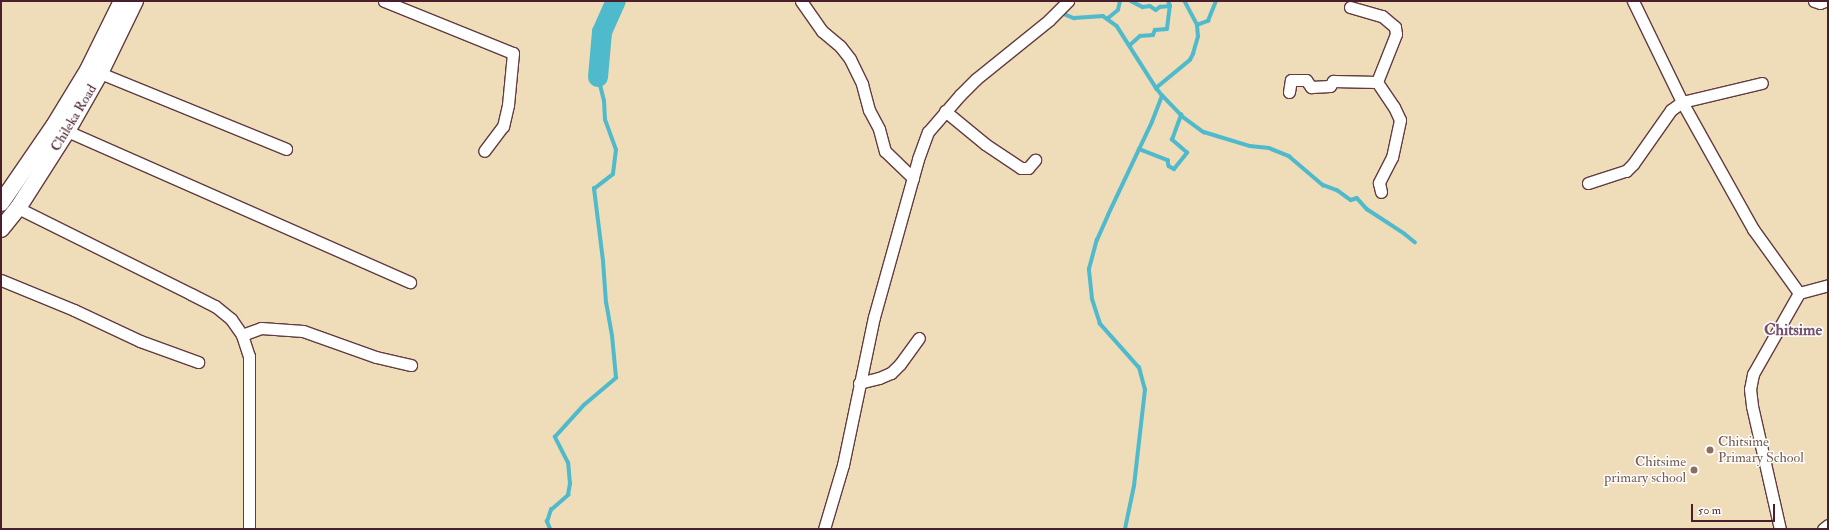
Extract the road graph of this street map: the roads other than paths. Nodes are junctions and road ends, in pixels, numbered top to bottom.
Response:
1 (122, 1) edge
2 (136, 1) edge
3 (384, 1) edge
4 (801, 1) edge
5 (1068, 1) edge
6 (1632, 1) edge
7 (1814, 1) edge
8 (1825, 1) edge
9 (1350, 6) dead end
10 (100, 73) junction
11 (1377, 82) junction
12 (1762, 83) dead end
13 (1289, 92) dead end
14 (1682, 102) junction
15 (945, 111) junction
16 (67, 132) junction
17 (286, 149) dead end
18 (484, 151) dead end
19 (1034, 160) dead end
20 (913, 178) junction
21 (1588, 183) dead end
22 (1381, 192) dead end
23 (1, 203) edge
24 (18, 208) junction
25 (1, 230) edge
26 (1, 280) edge
27 (410, 282) dead end
28 (1828, 284) edge
29 (1799, 293) junction
30 (242, 335) junction
31 (918, 338) dead end
32 (198, 362) dead end
33 (411, 365) dead end
34 (859, 383) junction
35 (1828, 525) edge
36 (249, 529) edge
37 (824, 529) edge
38 (1780, 529) edge
39 (1823, 529) edge

1 - 23 highway, Chileka Road
2 - 10 highway, Chileka Road
3 - 18 street
4 - 20 street
5 - 15 street
6 - 14 street
7 - 8 street
9 - 11 street
10 - 16 highway, Chileka Road
10 - 17 street
11 - 13 street
11 - 22 street
12 - 14 street
14 - 21 street
14 - 29 street
15 - 19 street
15 - 20 street
16 - 24 highway, Chileka Road
16 - 27 street
20 - 34 street
24 - 25 highway, Chileka Road
24 - 30 street
26 - 32 street
28 - 29 street
29 - 38 street
30 - 33 street
30 - 36 street
31 - 34 street
34 - 37 street
35 - 39 street

